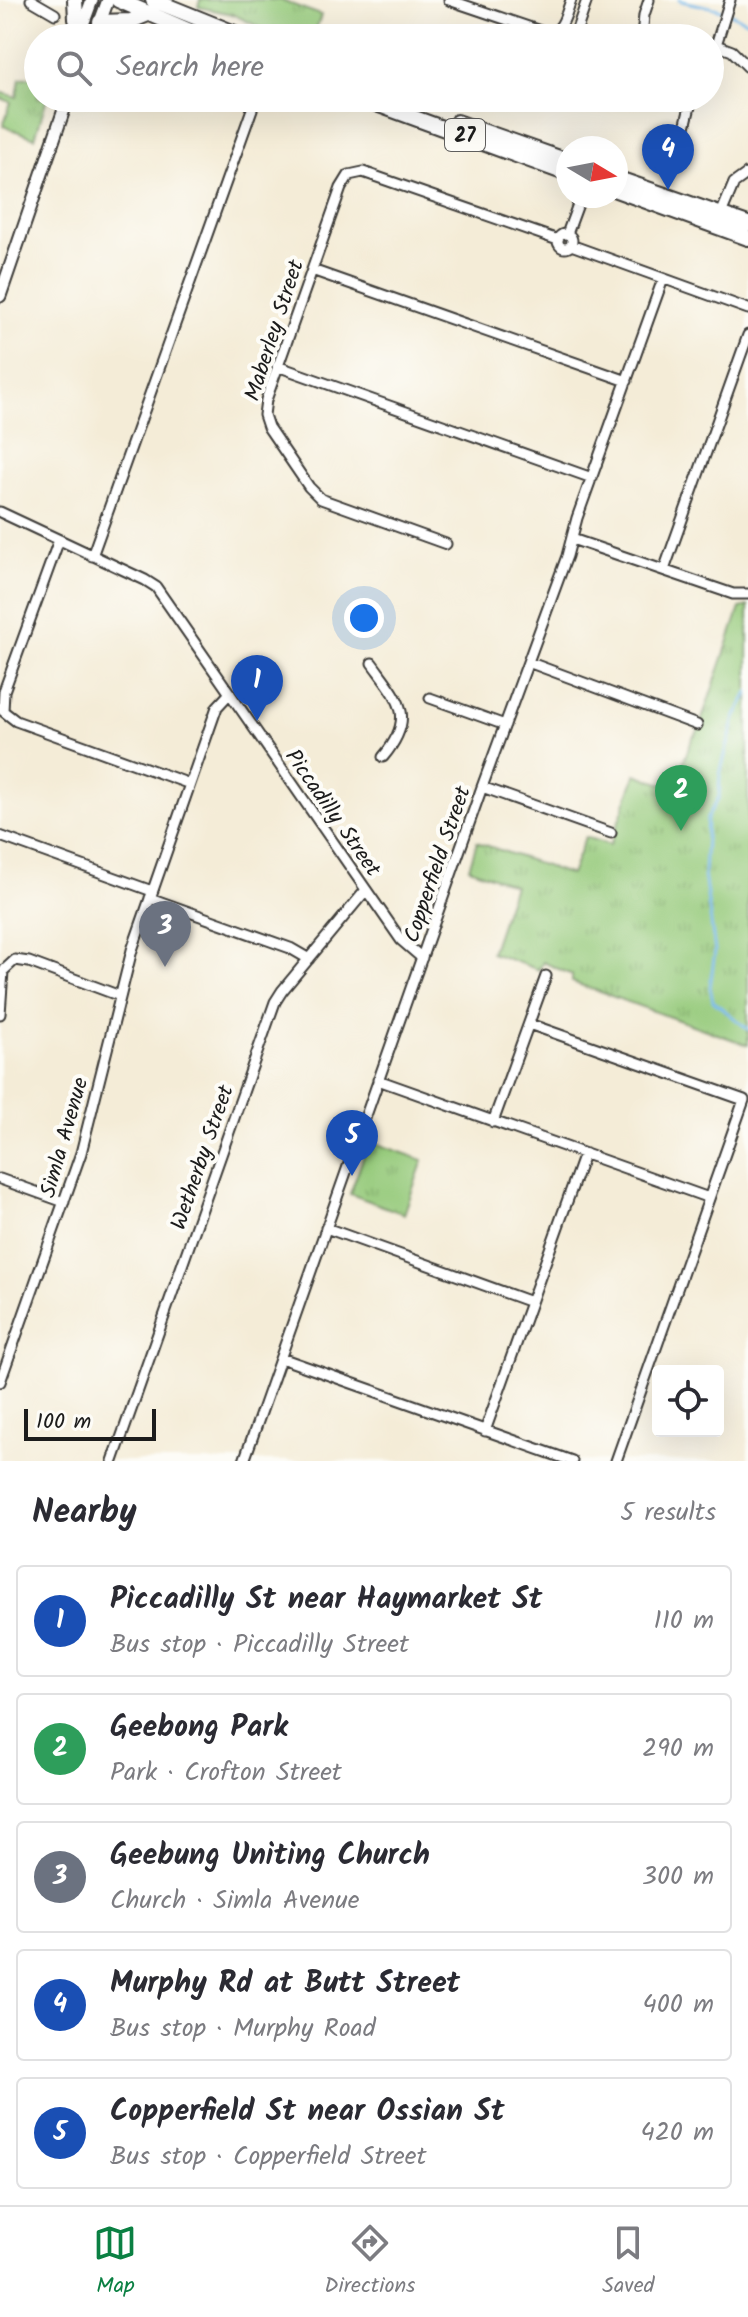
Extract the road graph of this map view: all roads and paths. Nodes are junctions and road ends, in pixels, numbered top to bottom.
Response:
1 (31, 0) edge
2 (75, 0) edge
3 (92, 0) edge
4 (108, 0) edge
5 (118, 0) edge
6 (449, 0) edge
7 (571, 0) edge
8 (587, 0) edge
9 (649, 0) edge
10 (730, 0) edge
11 (151, 7) edge
12 (55, 14) dead end
13 (100, 22) junction
14 (79, 24) edge
15 (87, 24) edge
16 (98, 24) edge
17 (181, 24) edge
18 (204, 24) edge
19 (520, 24) edge
20 (561, 24) edge
21 (579, 24) edge
22 (643, 24) edge
23 (722, 24) edge
24 (724, 50) edge
25 (748, 67) edge
26 (63, 112) edge
27 (251, 112) edge
28 (398, 112) edge
29 (429, 112) edge
30 (689, 112) edge
31 (556, 157) edge
32 (677, 161) dead end
33 (556, 170) edge
34 (748, 173) edge
35 (628, 182) edge
36 (628, 194) edge
37 (577, 208) edge
38 (721, 214) junction
39 (748, 224) edge
40 (567, 234) junction
41 (748, 238) edge
42 (558, 240) junction
43 (571, 245) junction
44 (312, 270) junction
45 (663, 279) junction
46 (0, 296) edge
47 (748, 309) edge
48 (748, 335) edge
49 (277, 366) junction
50 (627, 381) junction
51 (592, 478) junction
52 (0, 512) edge
53 (572, 539) junction
54 (59, 540) junction
55 (446, 544) dead end
56 (92, 556) junction
57 (664, 570) junction
58 (748, 594) edge
59 (528, 662) junction
60 (372, 663) dead end
61 (230, 693) junction
62 (430, 698) dead end
63 (2, 712) edge
64 (505, 725) junction
65 (697, 725) dead end
66 (383, 757) dead end
67 (190, 784) junction
68 (482, 787) junction
69 (611, 833) dead end
70 (0, 836) edge
71 (366, 890) junction
72 (151, 894) junction
73 (422, 958) junction
74 (309, 959) junction
75 (546, 976) dead end
76 (120, 996) junction
77 (0, 1014) edge
78 (529, 1024) junction
79 (378, 1080) junction
80 (493, 1122) junction
81 (584, 1154) junction
82 (0, 1179) edge
83 (709, 1198) junction
84 (64, 1202) junction
85 (326, 1228) junction
86 (531, 1302) junction
87 (281, 1358) junction
88 (0, 1382) edge
89 (485, 1431) junction
90 (113, 1461) edge
91 (244, 1461) edge
92 (572, 1461) edge
93 (616, 1461) edge

1 - 12 street
2 - 14 main road
3 - 15 street
4 - 13 street
5 - 11 main road
6 - 19 street
7 - 20 street
8 - 21 street
9 - 22 street
10 - 23 street
11 - 13 main road
11 - 17 main road
11 - 18 main road
13 - 16 street
24 - 25 street
26 - 46 street
27 - 56 street
28 - 33 main road, 27
29 - 31 main road, 27
30 - 32 street
34 - 38 street
35 - 38 main road
36 - 41 main road
37 - 40 street
38 - 39 main road
40 - 42 street
40 - 43 street
42 - 43 street
42 - 44 street, Maberley Street
43 - 45 street
44 - 49 street, Maberley Street
44 - 50 street
45 - 47 street
45 - 50 street, Copperfield Street
48 - 57 street
49 - 51 street
49 - 55 street, Maberley Street
50 - 51 street, Copperfield Street
51 - 53 street, Copperfield Street
52 - 54 street, Piccadilly Street
53 - 57 street
53 - 59 street, Copperfield Street
54 - 56 street, Piccadilly Street
54 - 63 street
56 - 61 street, Piccadilly Street
57 - 58 street
59 - 64 street, Copperfield Street
59 - 65 street
60 - 66 street
61 - 67 street, Simla Avenue
61 - 71 street, Piccadilly Street
62 - 64 street
63 - 67 street
64 - 68 street, Copperfield Street
67 - 72 street, Simla Avenue
68 - 69 street
68 - 73 street, Copperfield Street
70 - 72 street
71 - 73 street, Piccadilly Street
71 - 74 street, Wetherby Street
72 - 74 street
72 - 76 street, Simla Avenue
73 - 79 street, Copperfield Street
74 - 90 street, Wetherby Street
75 - 78 street
76 - 77 street
76 - 84 street, Simla Avenue
78 - 80 street
78 - 83 street
79 - 80 street
79 - 85 street, Copperfield Street
80 - 81 street
81 - 83 street
81 - 86 street
82 - 84 street
83 - 93 street
84 - 88 street, Simla Avenue
85 - 86 street
85 - 87 street, Copperfield Street
86 - 89 street
87 - 89 street
87 - 91 street, Copperfield Street
89 - 92 street

